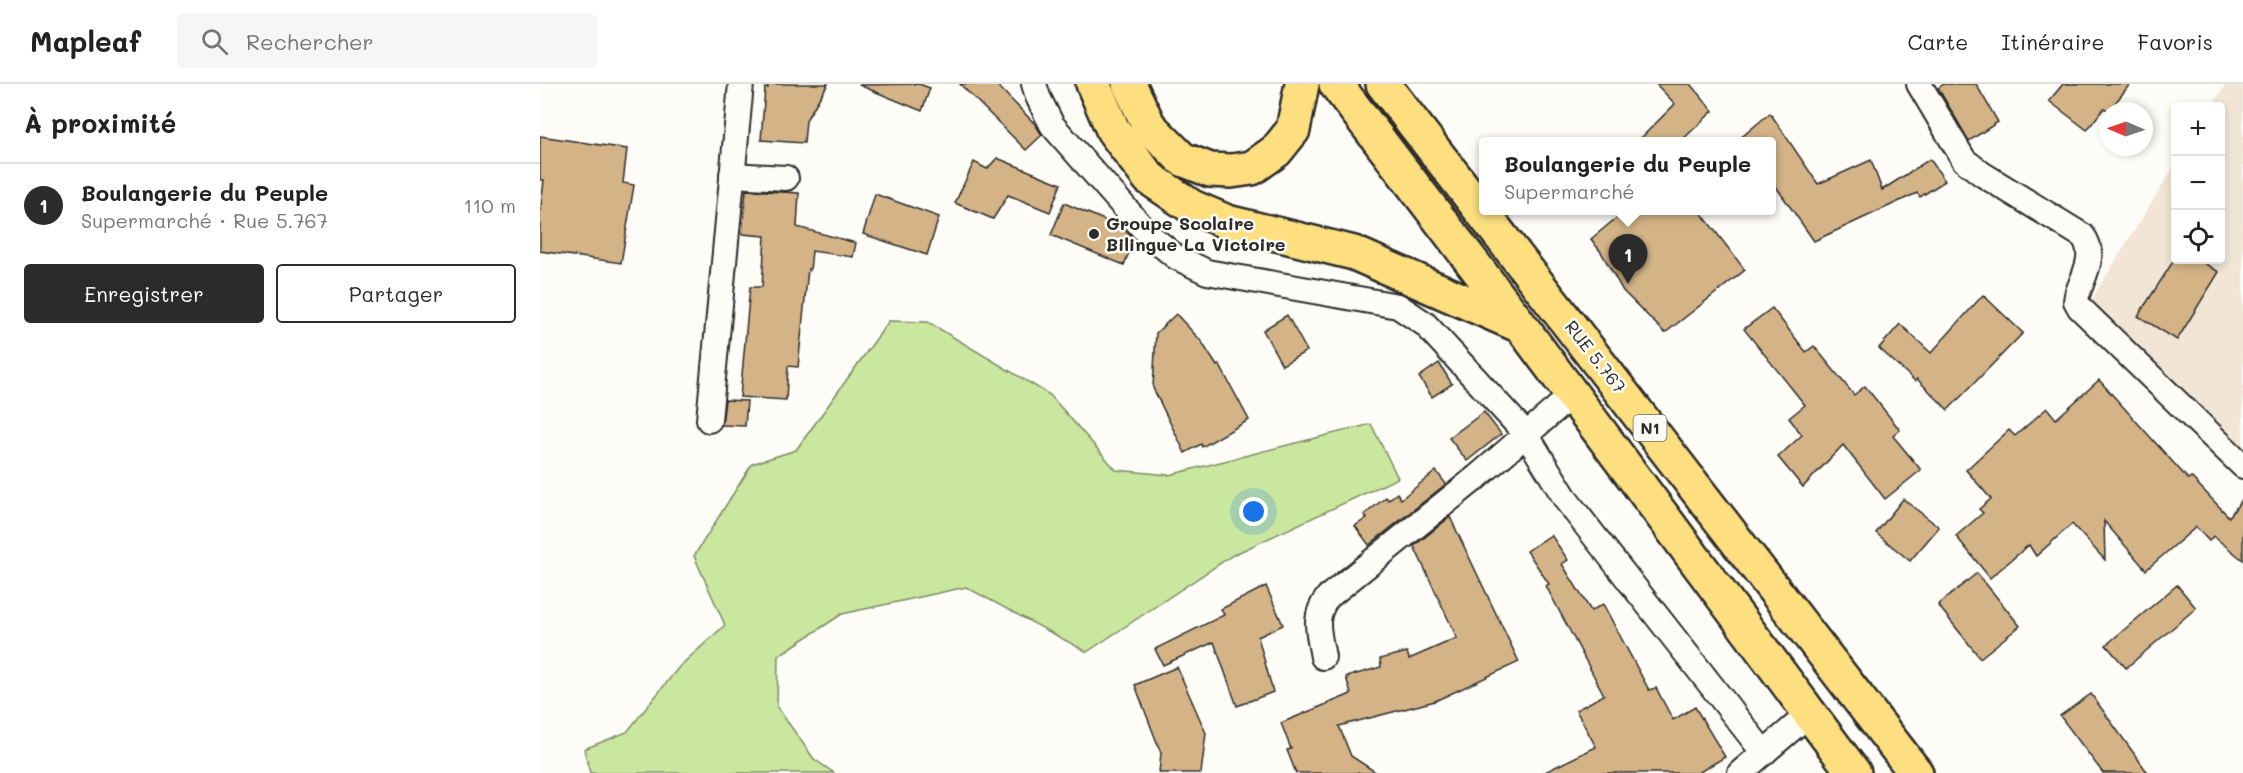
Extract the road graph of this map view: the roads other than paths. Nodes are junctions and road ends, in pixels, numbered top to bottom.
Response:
1 (741, 84) edge
2 (1034, 84) edge
3 (1093, 84) edge
4 (1129, 84) edge
5 (1302, 84) edge
6 (1336, 84) edge
7 (1919, 84) edge
8 (1385, 85) edge
9 (732, 175) junction
10 (786, 178) dead end
11 (1479, 207) edge
12 (1485, 215) edge
13 (1521, 326) junction
14 (1572, 394) junction
15 (709, 420) dead end
16 (1526, 434) junction
17 (2243, 466) edge
18 (1323, 657) dead end
19 (1809, 714) junction
20 (1764, 753) junction
21 (1740, 773) edge
22 (1854, 773) edge
23 (1916, 773) edge

1 - 9 street
2 - 16 street
3 - 13 highway
4 - 5 highway
6 - 13 highway, N1
7 - 17 street
8 - 11 highway, RUE 5.767 / N1
9 - 10 street
9 - 15 street
12 - 23 highway, RUE 5.767 / N1
13 - 14 highway, N1
14 - 16 street
14 - 19 highway, N1
16 - 18 street
16 - 20 street
19 - 20 street
19 - 22 highway, N1
20 - 21 street

